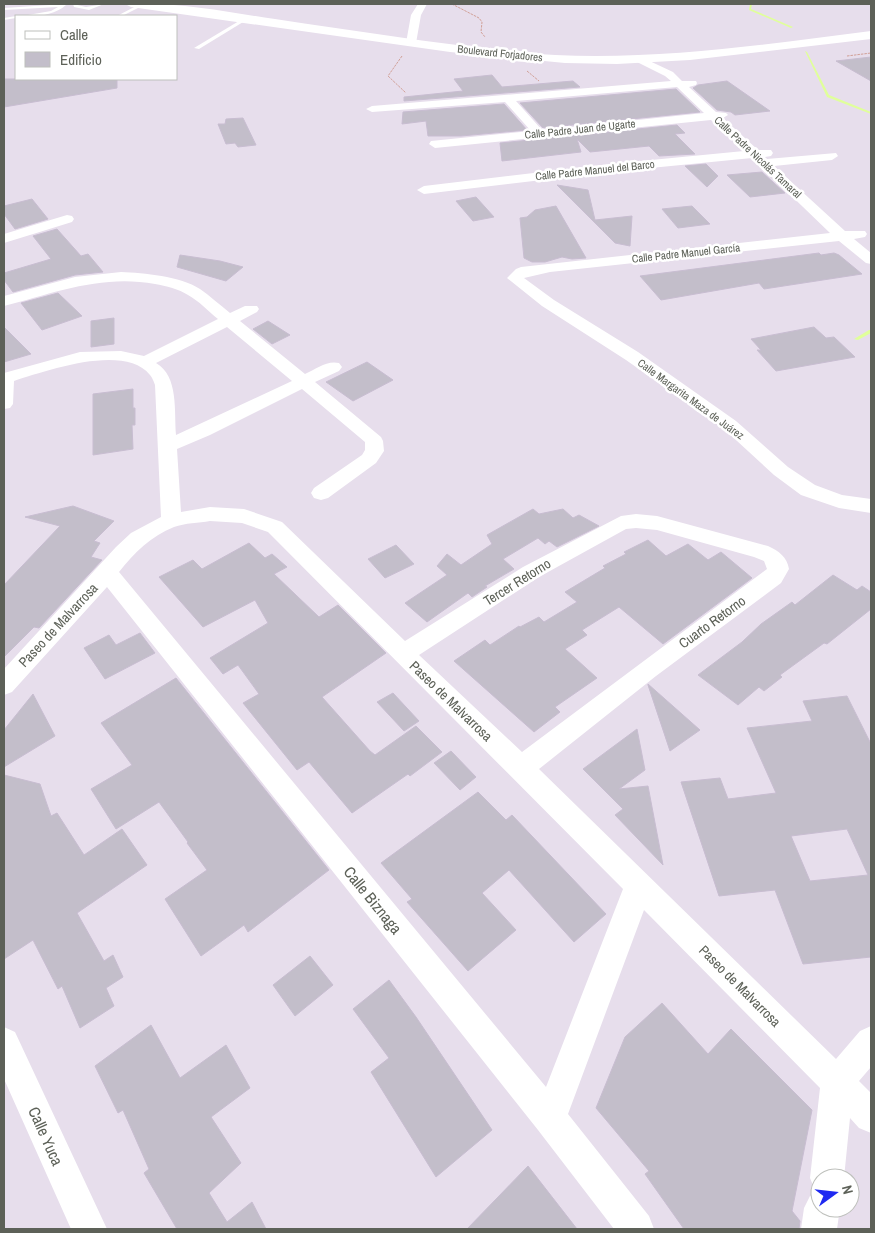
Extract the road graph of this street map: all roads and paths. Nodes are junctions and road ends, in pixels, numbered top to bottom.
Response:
1 (65, 4) edge
2 (75, 4) edge
3 (102, 4) edge
4 (137, 4) edge
5 (196, 4) edge
6 (422, 4) edge
7 (452, 4) edge
8 (4, 9) edge
9 (31, 15) edge
10 (120, 15) edge
11 (246, 19) junction
12 (871, 26) edge
13 (871, 35) edge
14 (411, 38) junction
15 (493, 44) junction
16 (197, 48) dead end
17 (871, 53) edge
18 (509, 55) junction
19 (847, 56) dead end
20 (683, 57) junction
21 (641, 60) junction
22 (692, 83) junction
23 (678, 84) junction
24 (405, 93) dead end
25 (553, 93) junction
26 (507, 97) junction
27 (372, 109) dead end
28 (720, 115) junction
29 (539, 133) junction
30 (435, 144) dead end
31 (832, 156) dead end
32 (766, 158) junction
33 (424, 190) dead end
34 (67, 218) dead end
35 (843, 237) junction
36 (4, 239) edge
37 (866, 239) edge
38 (871, 260) edge
39 (515, 278) joint
40 (4, 302) edge
41 (251, 309) dead end
42 (229, 320) junction
43 (145, 362) junction
44 (333, 368) dead end
45 (5, 379) edge
46 (305, 382) junction
47 (4, 404) edge
48 (169, 445) junction
49 (321, 493) dead end
50 (871, 506) edge
51 (171, 520) junction
52 (636, 521) joint
53 (107, 572) junction
54 (403, 654) junction
55 (4, 685) edge
56 (521, 768) junction
57 (639, 885) junction
58 (871, 1042) edge
59 (4, 1043) edge
60 (837, 1083) junction
61 (871, 1116) edge
62 (550, 1118) junction
63 (827, 1168) edge
64 (89, 1229) edge
65 (636, 1229) edge

1 - 8 lane
1 - 9 lane
2 - 3 lane
4 - 10 lane
4 - 11 main road, Boulevard Forjadores
5 - 14 main road, Boulevard Forjadores
6 - 14 street
7 - 15 path
11 - 14 main road, Boulevard Forjadores
11 - 16 lane
12 - 15 main road, Boulevard Forjadores
13 - 20 main road, Boulevard Forjadores
14 - 15 main road, Boulevard Forjadores
14 - 18 main road, Boulevard Forjadores
14 - 24 path
17 - 19 path
18 - 21 main road, Boulevard Forjadores
18 - 25 path
20 - 21 main road, Boulevard Forjadores
20 - 22 street, Calle Padre Nicolás Tamaral
21 - 23 street, Calle Padre Nicolás Tamaral
22 - 23 street
22 - 28 street, Calle Padre Nicolás Tamaral
23 - 25 street
23 - 28 street, Calle Padre Nicolás Tamaral
25 - 26 street
26 - 27 street
26 - 29 street
28 - 29 street, Calle Padre Juan de Ugarte
28 - 32 street, Calle Padre Nicolás Tamaral
29 - 30 street, Calle Padre Juan de Ugarte
31 - 32 street, Calle Padre Manuel del Barco
32 - 33 street, Calle Padre Manuel del Barco
32 - 35 street, Calle Padre Nicolás Tamaral
32 - 37 street, Calle Padre Nicolás Tamaral
34 - 36 street
35 - 37 street, Calle Padre Manuel García
35 - 38 street, Calle Padre Nicolás Tamaral
35 - 39 street, Calle Padre Manuel García
39 - 50 street, Calle Margarita Maza de Juárez
40 - 42 street
41 - 42 street
42 - 43 street
42 - 46 street
43 - 45 street
43 - 48 street
44 - 46 street
45 - 47 street
46 - 48 street
46 - 49 street
48 - 51 street
51 - 53 street, Paseo de Malvarrosa
51 - 54 street, Paseo de Malvarrosa
52 - 54 street, Tercer Retorno
52 - 56 street, Cuarto Retorno
53 - 55 street, Paseo de Malvarrosa
53 - 62 street, Calle Biznaga
54 - 56 street, Paseo de Malvarrosa
56 - 57 street, Paseo de Malvarrosa
57 - 60 street, Paseo de Malvarrosa
57 - 62 street
58 - 60 street
59 - 64 street, Calle Yuca
60 - 61 street, Paseo de Malvarrosa
60 - 63 street
62 - 65 street, Calle Biznaga

